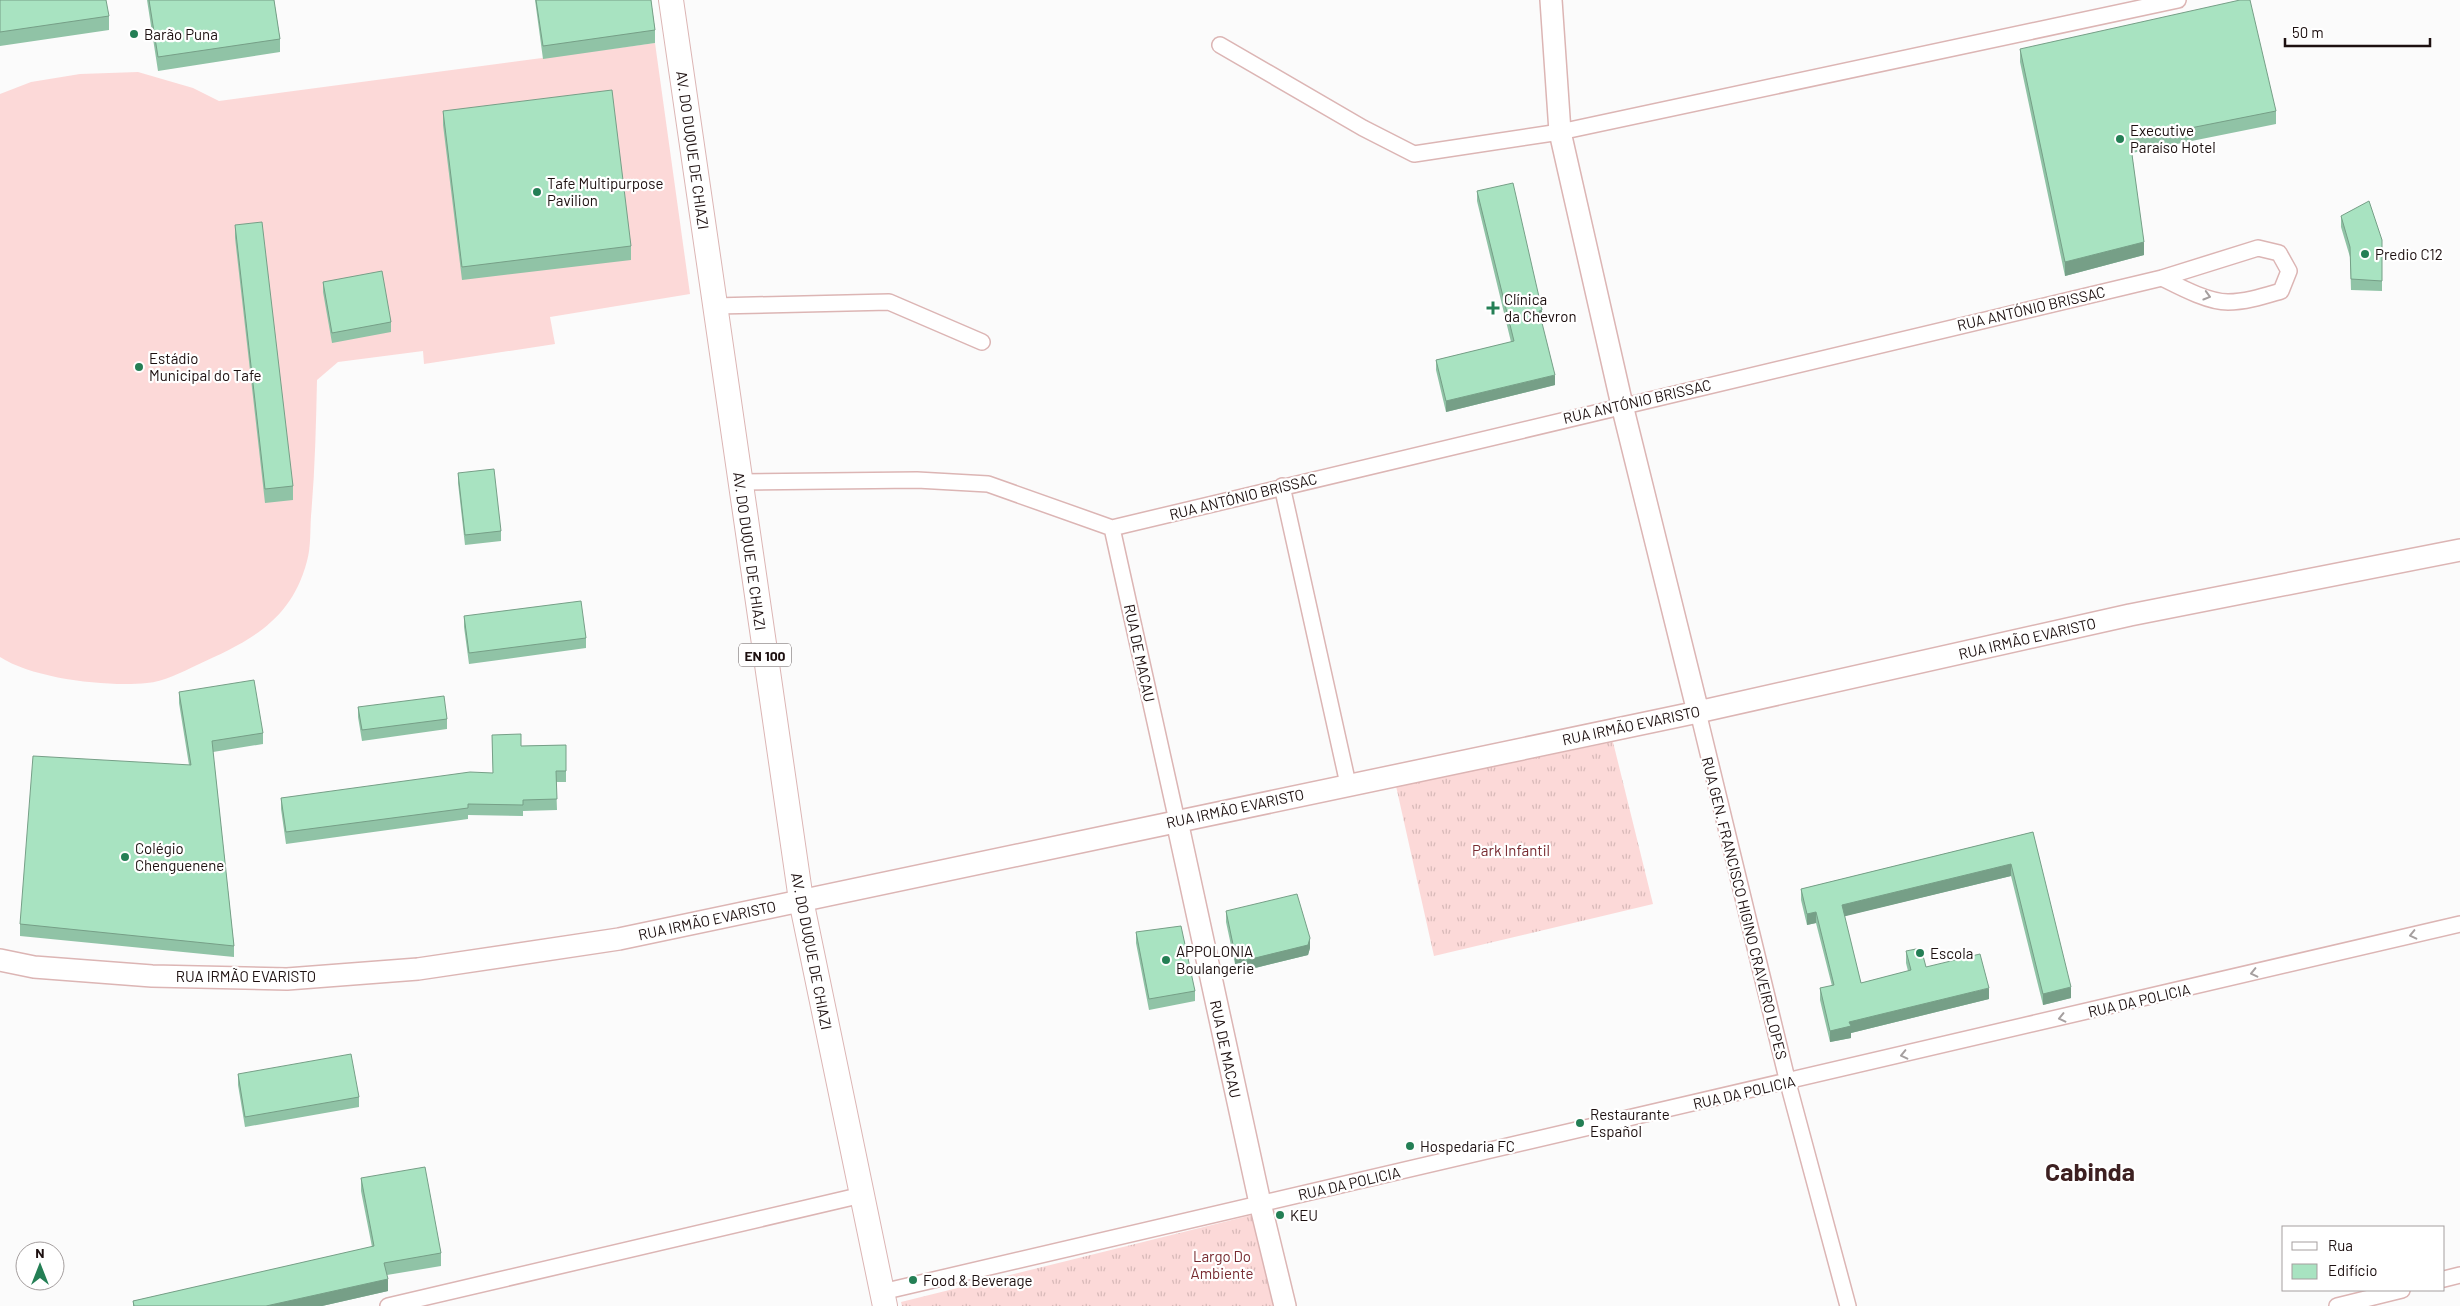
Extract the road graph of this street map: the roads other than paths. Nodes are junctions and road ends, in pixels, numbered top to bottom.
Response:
1 (671, 0) edge
2 (1551, 0) edge
3 (2178, 0) edge
4 (1220, 45) dead end
5 (1560, 132) junction
6 (2162, 278) junction
7 (715, 306) junction
8 (982, 342) dead end
9 (1622, 405) junction
10 (740, 482) junction
11 (1282, 486) junction
12 (1112, 528) junction
13 (2460, 550) edge
14 (1698, 712) junction
15 (1348, 784) junction
16 (1177, 821) junction
17 (801, 900) junction
18 (2460, 924) edge
19 (0, 960) edge
20 (1788, 1082) junction
21 (862, 1195) junction
22 (1260, 1203) junction
23 (2460, 1275) edge
24 (2445, 1279) edge
25 (2398, 1291) edge
26 (883, 1299) edge
27 (388, 1306) edge
28 (1285, 1306) edge
29 (1848, 1306) edge
30 (2337, 1306) edge

1 - 7 main road, AV. DO DUQUE DE CHIAZI / EN 100
2 - 5 street
3 - 5 street
4 - 5 street
5 - 9 street
6 -> 6 street, RUA ANTÓNIO BRISSAC
6 - 9 street, RUA ANTÓNIO BRISSAC
7 - 8 street
7 - 10 main road, AV. DO DUQUE DE CHIAZI / EN 100
9 - 11 street, RUA ANTÓNIO BRISSAC
9 - 14 street
10 - 12 street
10 - 17 main road, AV. DO DUQUE DE CHIAZI / EN 100
11 - 12 street, RUA ANTÓNIO BRISSAC
11 - 15 street
12 - 16 street, RUA DE MACAU
13 - 14 street, RUA IRMÃO EVARISTO
14 - 15 street, RUA IRMÃO EVARISTO
14 - 20 street, RUA GEN. FRANCISCO HIGINO CRAVEIRO LOPES
15 - 16 street, RUA IRMÃO EVARISTO
16 - 17 street, RUA IRMÃO EVARISTO
16 - 22 street, RUA DE MACAU
17 - 19 street, RUA IRMÃO EVARISTO
17 - 21 main road, AV. DO DUQUE DE CHIAZI / EN 100
18 -> 20 street, RUA DA POLICIA
20 - 22 street, RUA DA POLICIA
20 - 29 street, RUA GEN. FRANCISCO HIGINO CRAVEIRO LOPES
21 - 26 main road, AV. DO DUQUE DE CHIAZI / EN 100
21 - 27 street
22 - 26 street, RUA DA POLICIA
22 - 28 street, RUA DE MACAU
23 - 24 street
25 - 30 street

